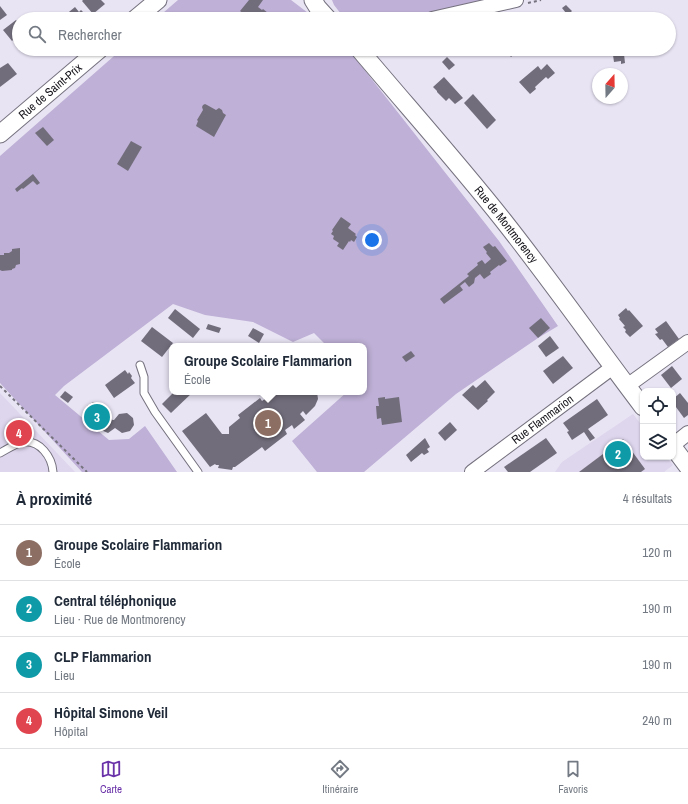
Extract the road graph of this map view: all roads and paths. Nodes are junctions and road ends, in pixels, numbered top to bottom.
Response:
1 (158, 0) edge
2 (313, 0) edge
3 (516, 0) edge
4 (143, 12) edge
5 (322, 12) edge
6 (463, 12) edge
7 (92, 56) edge
8 (365, 56) edge
9 (0, 134) edge
10 (688, 342) edge
11 (140, 366) dead end
12 (613, 367) junction
13 (0, 386) edge
14 (627, 386) junction
15 (640, 403) edge
16 (688, 433) edge
17 (676, 443) edge
18 (676, 450) edge
19 (0, 453) edge
20 (688, 467) edge
21 (53, 472) edge
22 (88, 472) edge
23 (198, 472) edge
24 (472, 472) edge

1 - 4 street
2 - 5 street
3 - 6 street
7 - 9 street, Rue de Saint-Prix
8 - 12 street, Rue de Montmorency
10 - 14 street
11 - 23 lane
12 - 14 street, Rue de Montmorency
12 - 24 street, Rue Flammarion
13 - 22 path
14 - 15 street, Rue de Montmorency
16 - 17 street
18 - 20 street
19 - 21 lane

